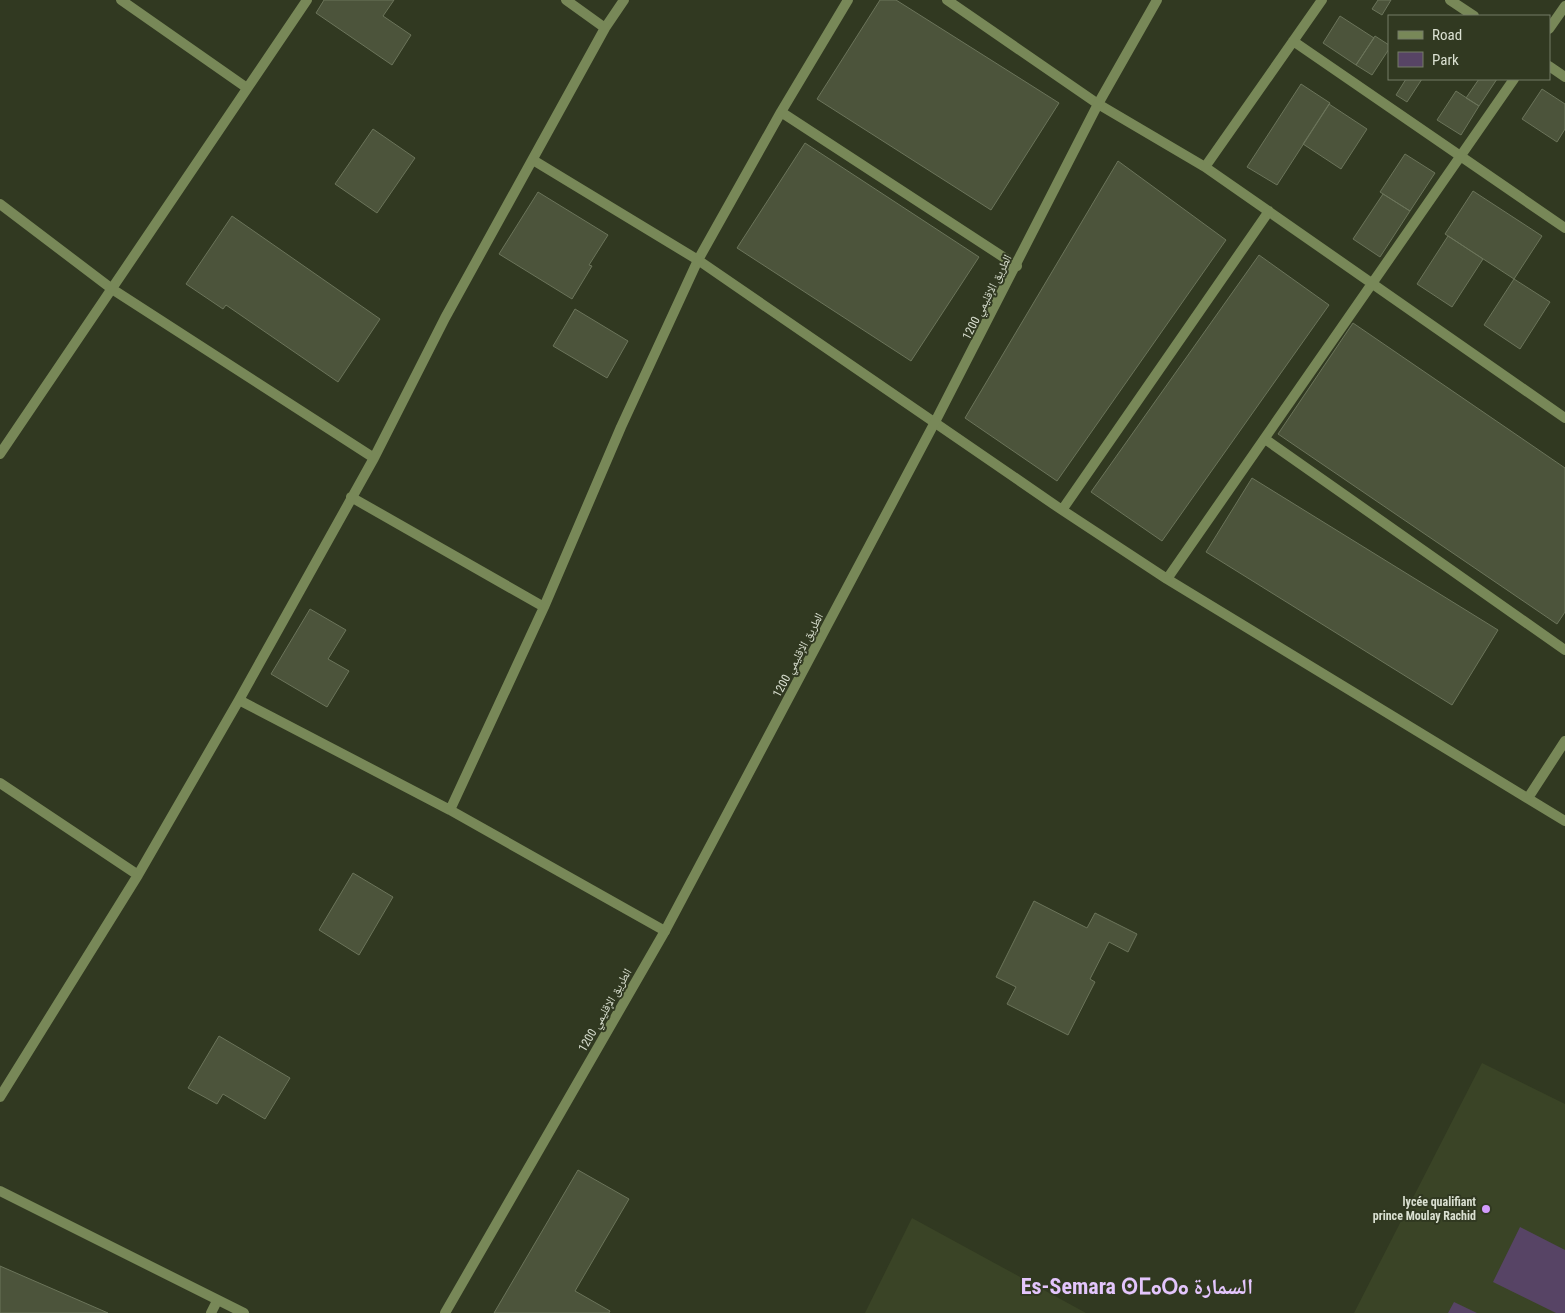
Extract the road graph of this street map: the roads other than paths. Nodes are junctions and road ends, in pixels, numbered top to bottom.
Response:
1 (121, 0) edge
2 (307, 0) edge
3 (566, 0) edge
4 (624, 0) edge
5 (848, 0) edge
6 (947, 0) edge
7 (1157, 0) edge
8 (1322, 0) edge
9 (1450, 0) edge
10 (1565, 6) edge
11 (1472, 15) edge
12 (605, 28) junction
13 (1550, 28) edge
14 (1293, 41) junction
15 (1550, 67) edge
16 (1565, 77) edge
17 (1513, 80) edge
18 (247, 88) junction
19 (1098, 104) junction
20 (781, 112) junction
21 (1461, 156) junction
22 (532, 160) junction
23 (1204, 167) junction
24 (0, 204) edge
25 (1270, 212) junction
26 (1565, 228) edge
27 (698, 260) junction
28 (1017, 266) junction
29 (1372, 284) junction
30 (112, 288) junction
31 (1565, 418) edge
32 (935, 422) junction
33 (1265, 439) junction
34 (0, 454) edge
35 (374, 458) junction
36 (352, 497) junction
37 (1062, 510) junction
38 (1168, 579) junction
39 (544, 607) junction
40 (1565, 650) edge
41 (239, 700) junction
42 (1565, 741) edge
43 (0, 783) edge
44 (1528, 798) junction
45 (450, 810) junction
46 (1565, 821) edge
47 (138, 875) junction
48 (665, 931) junction
49 (0, 1097) edge
50 (0, 1192) edge
51 (217, 1301) junction
52 (211, 1313) edge
53 (244, 1313) edge
54 (445, 1313) edge

1 - 18 street
2 - 18 street
3 - 12 street
4 - 12 street
5 - 20 street
6 - 19 street
7 - 19 street, الطريق الإقليمي 1200
8 - 14 street
9 - 11 street
10 - 13 street
12 - 22 street
14 - 21 street
14 - 23 street
15 - 16 street
17 - 21 street
18 - 30 street
19 - 23 street
19 - 28 street, الطريق الإقليمي 1200
20 - 27 street
20 - 28 street
21 - 26 street
21 - 29 street
22 - 27 street
22 - 35 street
23 - 25 street
24 - 30 street
25 - 29 street
25 - 37 street
27 - 32 street
27 - 39 street
28 - 32 street, الطريق الإقليمي 1200
29 - 31 street
29 - 33 street
30 - 34 street
30 - 35 street
32 - 37 street
32 - 48 street, الطريق الإقليمي 1200
33 - 38 street
33 - 40 street
35 - 36 street
36 - 39 street
36 - 41 street
37 - 38 street
38 - 44 street
39 - 45 street
41 - 45 street
41 - 47 street
42 - 44 street
43 - 47 street
44 - 46 street
45 - 48 street
47 - 49 street
48 - 54 street, الطريق الإقليمي 1200
50 - 51 street
51 - 52 street
51 - 53 street

